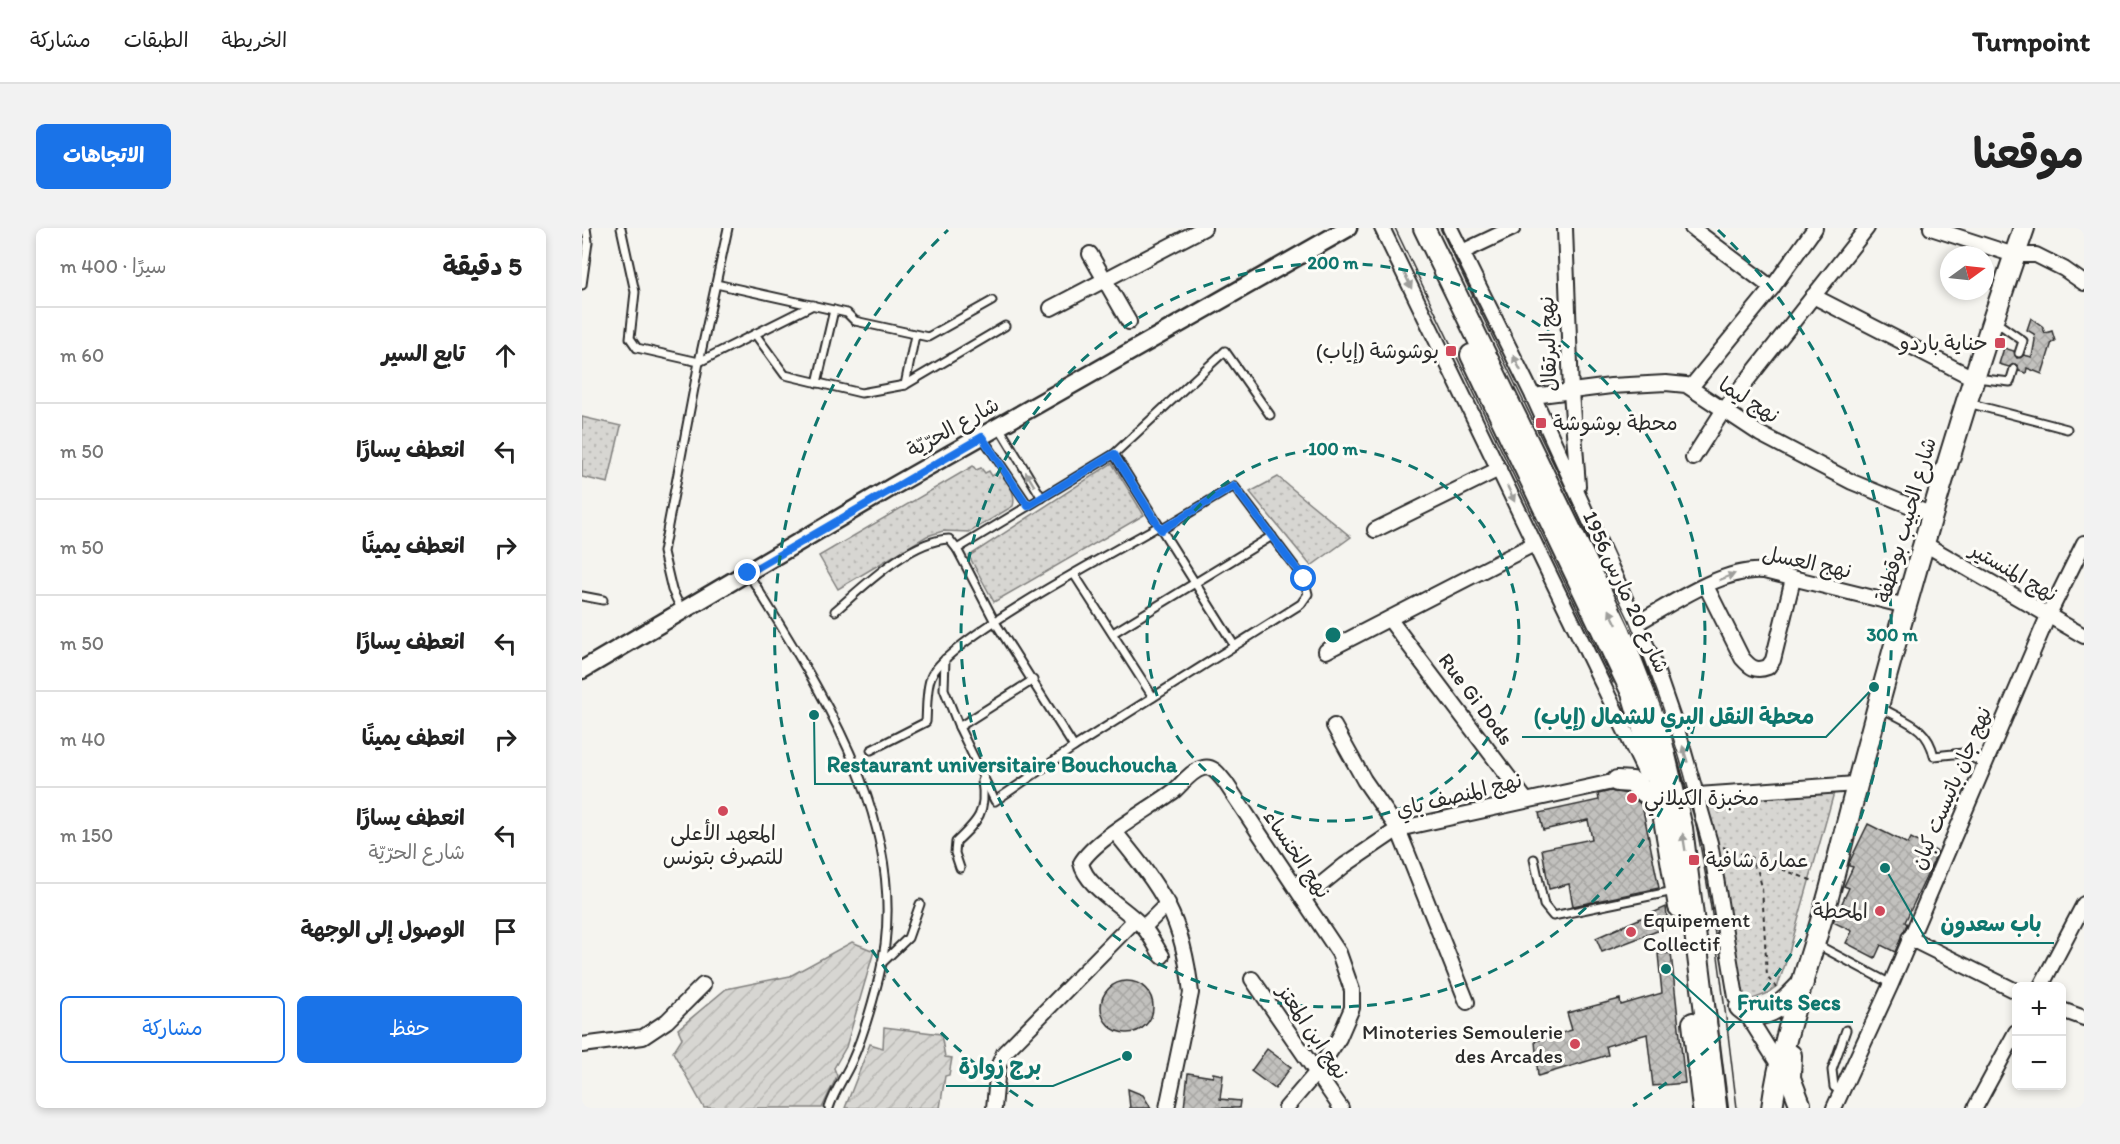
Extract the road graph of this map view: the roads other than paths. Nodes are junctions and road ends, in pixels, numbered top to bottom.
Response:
1 (586, 228) edge
2 (621, 228) edge
3 (728, 228) edge
4 (1204, 228) edge
5 (1348, 228) edge
6 (1382, 228) edge
7 (1410, 228) edge
8 (1424, 228) edge
9 (1450, 228) edge
10 (1513, 228) edge
11 (1565, 228) edge
12 (1692, 228) edge
13 (1815, 228) edge
14 (1867, 228) edge
15 (1931, 228) edge
16 (2024, 228) edge
17 (1462, 252) junction
18 (1090, 254) dead end
19 (2014, 255) junction
20 (585, 262) edge
21 (1104, 280) junction
22 (2084, 283) edge
23 (716, 284) junction
24 (582, 285) edge
25 (1772, 288) junction
26 (1813, 296) junction
27 (992, 301) dead end
28 (813, 305) junction
29 (1051, 308) dead end
30 (834, 310) junction
31 (1993, 320) junction
32 (1130, 322) dead end
33 (1005, 326) dead end
34 (755, 334) junction
35 (915, 335) junction
36 (2019, 353) dead end
37 (699, 362) junction
38 (2014, 369) dead end
39 (1973, 378) junction
40 (817, 383) junction
41 (905, 385) junction
42 (1691, 387) junction
43 (1571, 392) junction
44 (1533, 396) junction
45 (1966, 402) junction
46 (1723, 411) junction
47 (1270, 415) dead end
48 (999, 427) junction
49 (2067, 429) dead end
50 (982, 437) junction
51 (1114, 454) junction
52 (1693, 458) dead end
53 (1499, 469) junction
54 (1579, 494) junction
55 (1042, 498) junction
56 (1028, 506) junction
57 (1930, 514) junction
58 (1160, 528) junction
59 (1375, 530) dead end
60 (1272, 537) junction
61 (1923, 543) junction
62 (2084, 543) edge
63 (1534, 544) junction
64 (957, 549) junction
65 (748, 573) junction
66 (1074, 574) junction
67 (1793, 579) junction
68 (1195, 582) junction
69 (1706, 586) junction
70 (582, 596) edge
71 (603, 600) dead end
72 (1906, 606) junction
73 (682, 611) junction
74 (835, 611) dead end
75 (2048, 616) junction
76 (995, 622) junction
77 (1637, 623) junction
78 (1393, 624) dead end
79 (1113, 633) junction
80 (2084, 636) edge
81 (1234, 645) junction
82 (1326, 651) dead end
83 (945, 659) junction
84 (582, 670) edge
85 (1033, 680) junction
86 (1154, 697) junction
87 (1878, 705) junction
88 (1334, 726) dead end
89 (959, 727) junction
90 (1074, 747) junction
91 (871, 750) dead end
92 (1984, 764) junction
93 (981, 772) junction
94 (1658, 772) junction
95 (1617, 781) junction
96 (1856, 783) junction
97 (1698, 795) junction
98 (1525, 799) junction
99 (1663, 806) junction
100 (1398, 829) junction
101 (1115, 832) junction
102 (1534, 859) dead end
103 (960, 868) dead end
104 (1677, 891) junction
105 (1303, 899) junction
106 (1168, 903) junction
107 (920, 904) dead end
108 (2084, 904) edge
109 (1140, 924) junction
110 (1908, 938) junction
111 (1815, 943) junction
112 (1162, 956) dead end
113 (882, 963) junction
114 (1807, 973) junction
115 (1252, 979) dead end
116 (2044, 982) edge
117 (1891, 984) junction
118 (703, 985) dead end
119 (2012, 989) edge
120 (1467, 1002) dead end
121 (1740, 1007) junction
122 (2066, 1012) edge
123 (2084, 1018) edge
124 (1846, 1030) dead end
125 (2014, 1036) edge
126 (582, 1045) edge
127 (1780, 1067) junction
128 (1316, 1073) junction
129 (1841, 1092) junction
130 (1800, 1107) edge
131 (829, 1108) edge
132 (994, 1108) edge
133 (1167, 1108) edge
134 (1286, 1108) edge
135 (1341, 1108) edge
136 (1703, 1108) edge
137 (1717, 1108) edge
138 (1772, 1108) edge
139 (1834, 1108) edge
140 (1975, 1108) edge

1 - 20 lane
2 - 37 lane
3 - 23 lane
4 - 21 street
5 - 48 street, شارع الحرّيّة
6 -> 53 street, شارع 20 مارس 1956
7 - 94 main road, شارع 20 مارس 1956
94 -> 8 main road, شارع 20 مارس 1956
9 - 17 street, شارع 20 مارس 1956
10 - 17 street
11 - 43 street, نهج البرتقال
12 - 25 street
13 - 25 street
14 - 26 street
15 - 19 street
16 - 19 main road, شارع الحبيب بوقطفة
44 -> 17 street, شارع 20 مارس 1956
18 - 21 street
19 - 22 street
19 - 31 main road, شارع الحبيب بوقطفة
20 - 24 lane
21 - 29 street
21 - 32 street
23 - 28 lane
23 - 37 lane
25 - 42 street
26 - 39 street
26 - 46 street
27 - 35 lane
28 - 30 lane
28 - 34 lane
30 - 35 lane
30 - 40 lane
31 - 36 lane
31 - 39 main road, شارع الحبيب بوقطفة
33 - 41 lane
34 - 37 lane
34 - 40 lane
35 - 41 lane
37 - 73 lane
38 - 39 lane
39 - 45 main road, شارع الحبيب بوقطفة
40 - 41 lane
42 - 43 street, نهج ليما
42 - 46 street, نهج ليما
43 - 44 street, نهج ليما
43 - 54 street, نهج البرتقال
44 - 54 street, شارع 20 مارس 1956
45 - 49 lane
45 - 57 main road, شارع الحبيب بوقطفة
46 - 52 street
46 - 57 street, نهج ليما
47 - 51 lane
48 - 50 street, شارع الحرّيّة
55 -> 48 lane
50 - 56 lane
50 - 65 street, شارع الحرّيّة
51 - 55 lane
51 - 58 lane
53 - 59 street
53 -> 63 street, شارع 20 مارس 1956
54 - 77 street, شارع 20 مارس 1956
55 - 56 lane
56 - 64 lane
57 - 61 main road, شارع الحبيب بوقطفة
58 - 60 lane
58 - 66 lane
58 - 68 lane
60 - 68 lane
60 - 81 lane
61 - 72 main road, شارع الحبيب بوقطفة
61 - 75 street, نهج المنستير
62 - 75 street, نهج جان باتيست كبان
63 - 82 street
63 - 94 street, شارع 20 مارس 1956
64 - 74 lane
64 - 76 lane
65 - 73 street, شارع الحرّيّة
65 - 113 lane
66 - 76 lane
66 - 79 lane
69 -> 67 street, نهج العسل
67 - 69 street
67 - 72 street, نهج العسل
68 - 79 lane
68 - 81 lane
69 - 77 street, نهج العسل
70 - 71 lane
72 - 87 main road, شارع الحبيب بوقطفة
73 - 84 street, شارع الحرّيّة
75 - 80 street, نهج المنستير
75 - 92 street, نهج جان باتيست كبان
76 - 83 lane
76 - 85 lane
97 -> 77 street, شارع 20 مارس 1956
78 - 98 street, Rue Gi Dods
79 - 86 lane
81 - 86 lane
83 - 89 lane
83 - 91 lane
85 - 89 lane
85 - 90 lane
86 - 90 lane
87 - 92 lane
87 - 96 main road, شارع الحبيب بوقطفة
88 - 100 street
89 - 93 lane
90 - 93 lane
92 - 110 street, نهج جان باتيست كبان
93 - 103 lane
94 - 95 street, نهج المنصف باي
94 - 99 main road, شارع 20 مارس 1956
137 -> 94 main road, شارع 20 مارس 1956
95 - 98 street, نهج المنصف باي
95 - 99 main road
96 - 97 street
96 - 111 main road, شارع الحبيب بوقطفة
97 - 121 street, شارع 20 مارس 1956
98 - 100 street, نهج المنصف باي
99 - 104 main road, شارع 20 مارس 1956
100 - 105 street, نهج المنصف باي
100 - 120 street
101 - 105 street, نهج الخنساء
101 - 106 street
101 - 109 street
102 - 104 lane
104 - 136 main road, شارع 20 مارس 1956
105 - 128 street, نهج الخنساء
106 - 109 street
106 - 133 street
107 - 113 lane
108 - 116 street
109 - 112 street
109 - 132 street
110 - 117 street, نهج جان باتيست كبان
110 - 119 street
111 - 114 main road, شارع الحبيب بوقطفة
111 - 117 lane
113 - 131 lane
114 - 121 main road
114 - 127 main road, شارع الحبيب بوقطفة
114 - 130 main road
115 - 128 street, نهج ابن المعتز
117 - 129 street, نهج جان باتيست كبان
118 - 126 street
121 - 127 street, شارع 20 مارس 1956
122 - 123 street
124 - 129 lane
125 - 140 street
127 - 130 main road
127 - 138 main road, شارع الحبيب بوقطفة
128 - 134 street, نهج الخنساء
128 - 135 street, نهج ابن المعتز
129 - 139 street, نهج جان باتيست كبان

